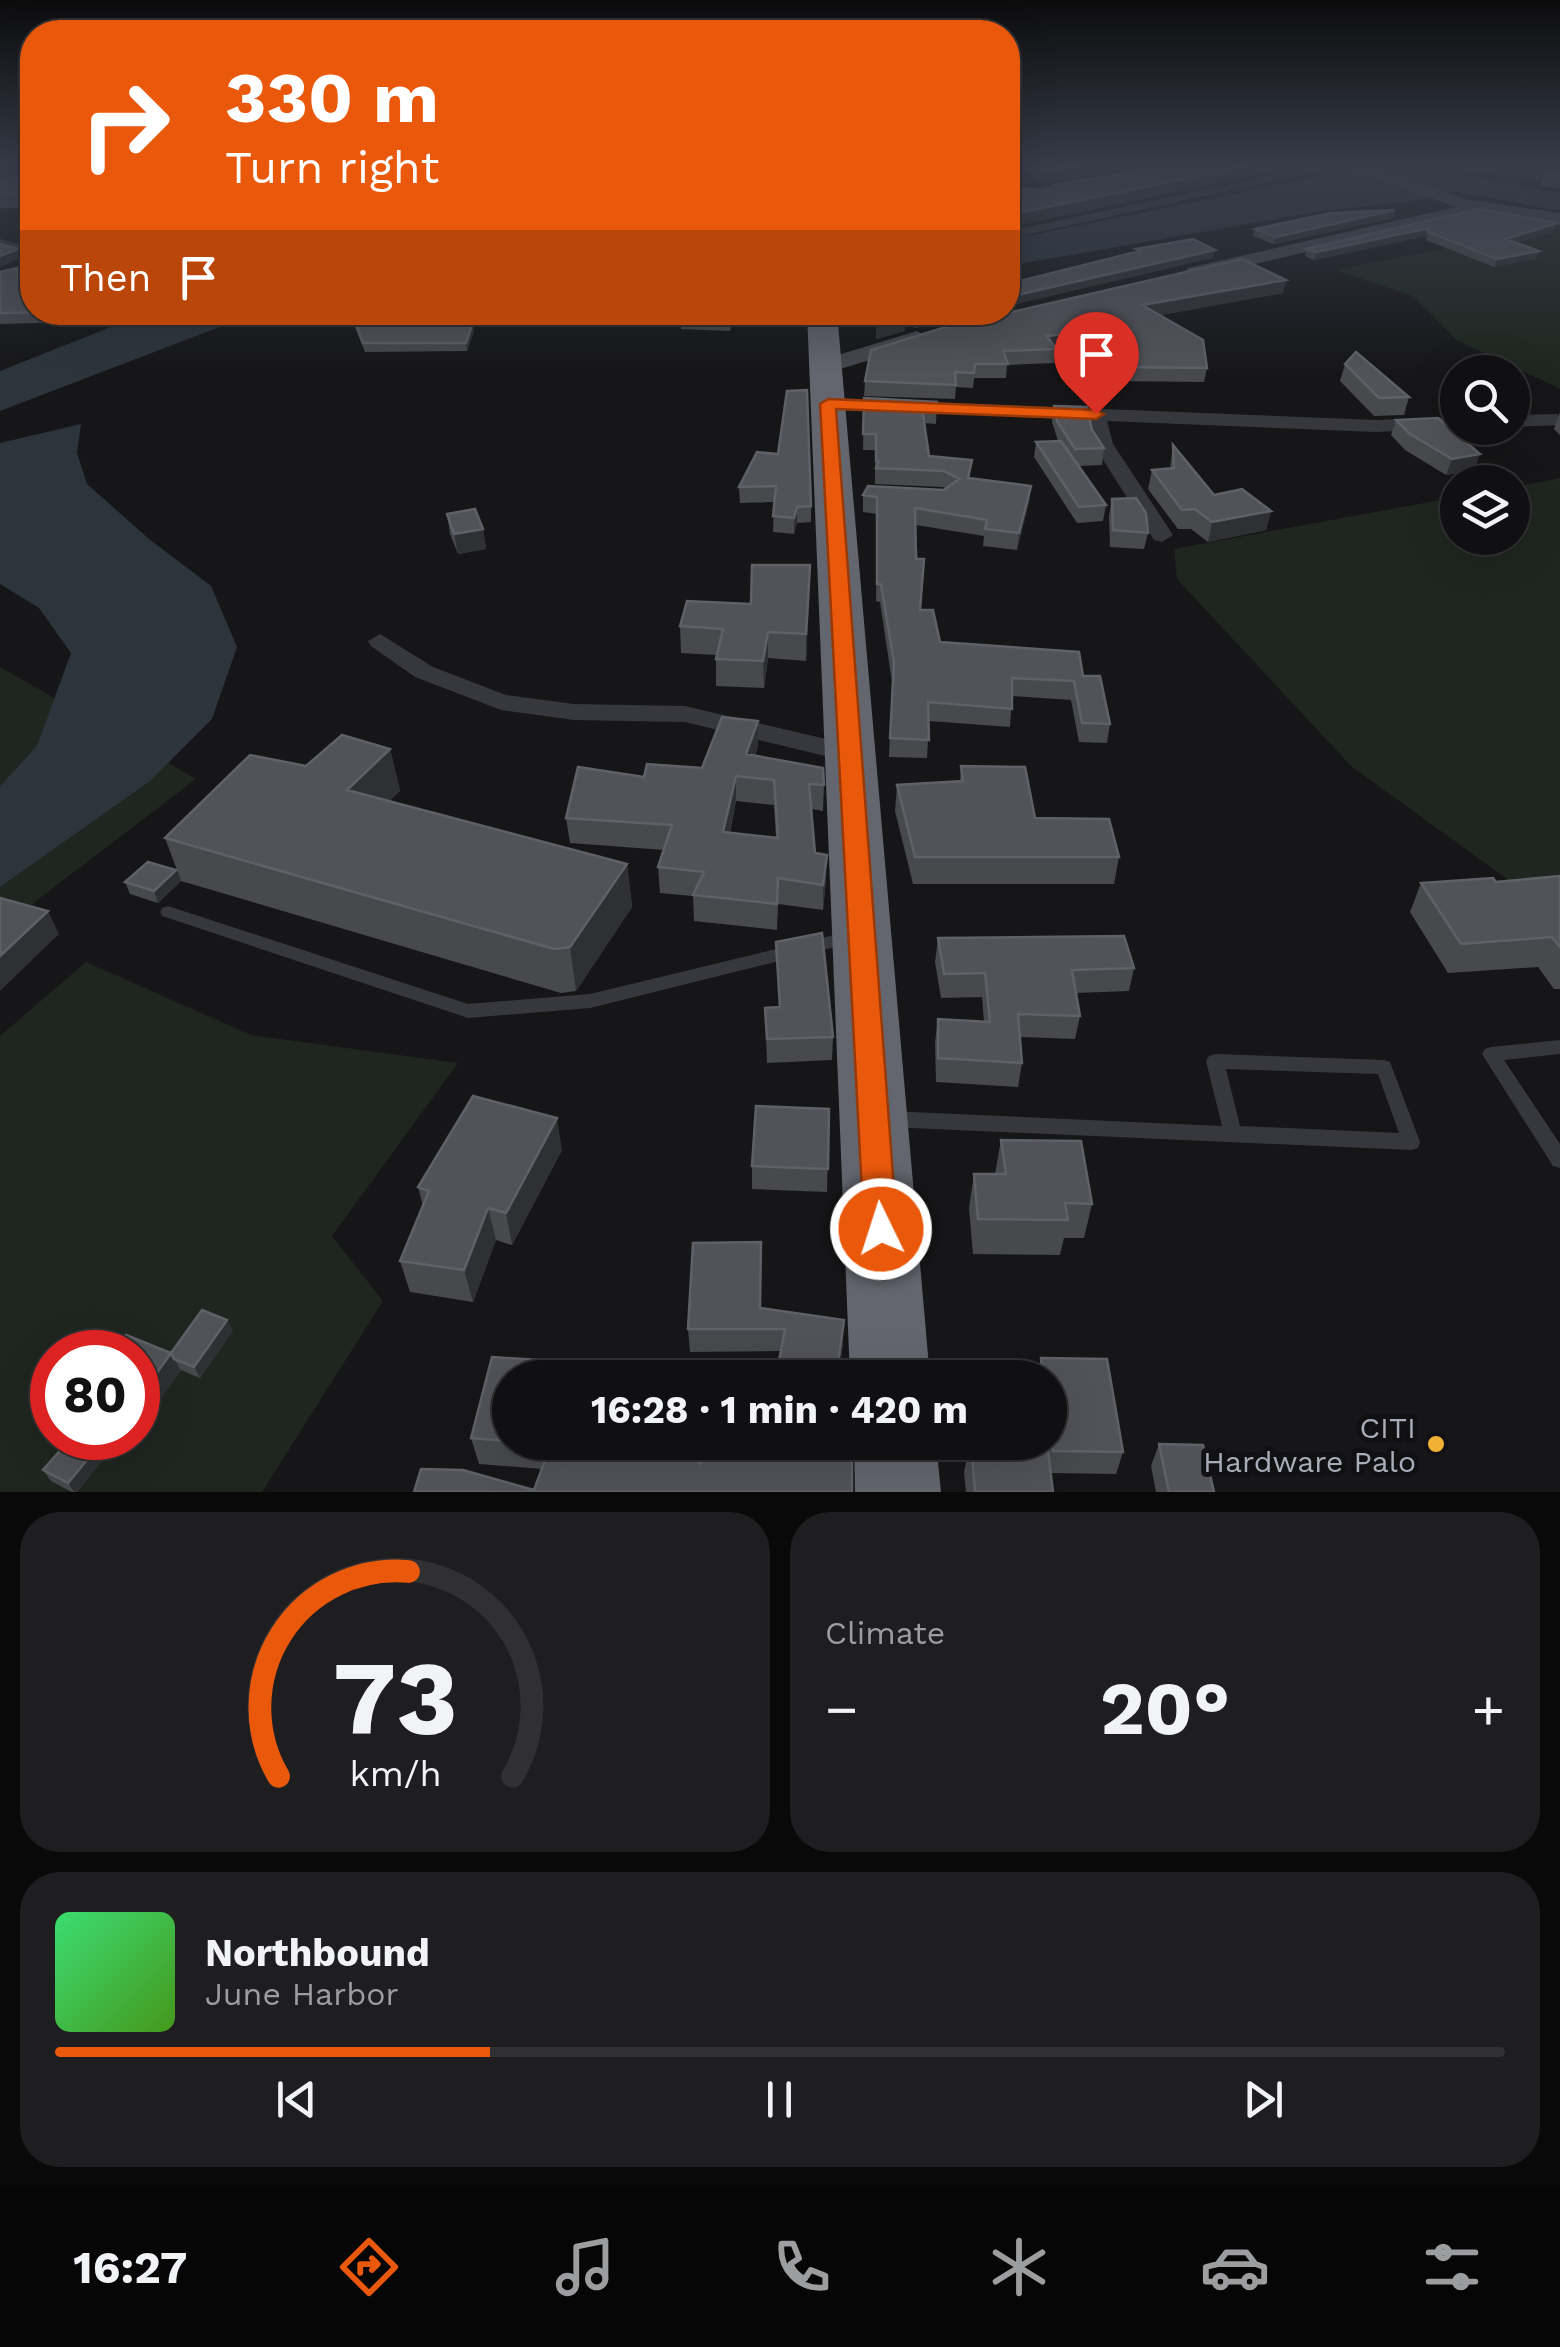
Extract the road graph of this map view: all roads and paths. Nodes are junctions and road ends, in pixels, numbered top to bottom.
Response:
1 (1357, 236) edge
2 (1174, 277) edge
3 (823, 325) edge
4 (938, 332) edge
5 (826, 386) junction
6 (1096, 414) junction
7 (1558, 420) edge
8 (1530, 421) edge
9 (1440, 424) edge
10 (1162, 534) dead end
11 (380, 640) dead end
12 (850, 753) junction
13 (168, 912) dead end
14 (862, 935) junction
15 (1560, 1047) edge
16 (874, 1118) junction
17 (1233, 1134) junction
18 (1560, 1160) edge
19 (889, 1360) edge
20 (896, 1460) edge
21 (898, 1492) edge

1 - 2 street
3 - 5 highway
4 - 5 street
5 - 6 street
5 - 12 highway
6 - 9 street
6 - 10 street
7 - 8 street
11 - 12 street
12 - 14 highway
13 - 14 lane
14 - 16 highway
15 - 18 lane
16 - 17 lane
16 - 19 highway
17 - 17 lane
20 - 21 highway

